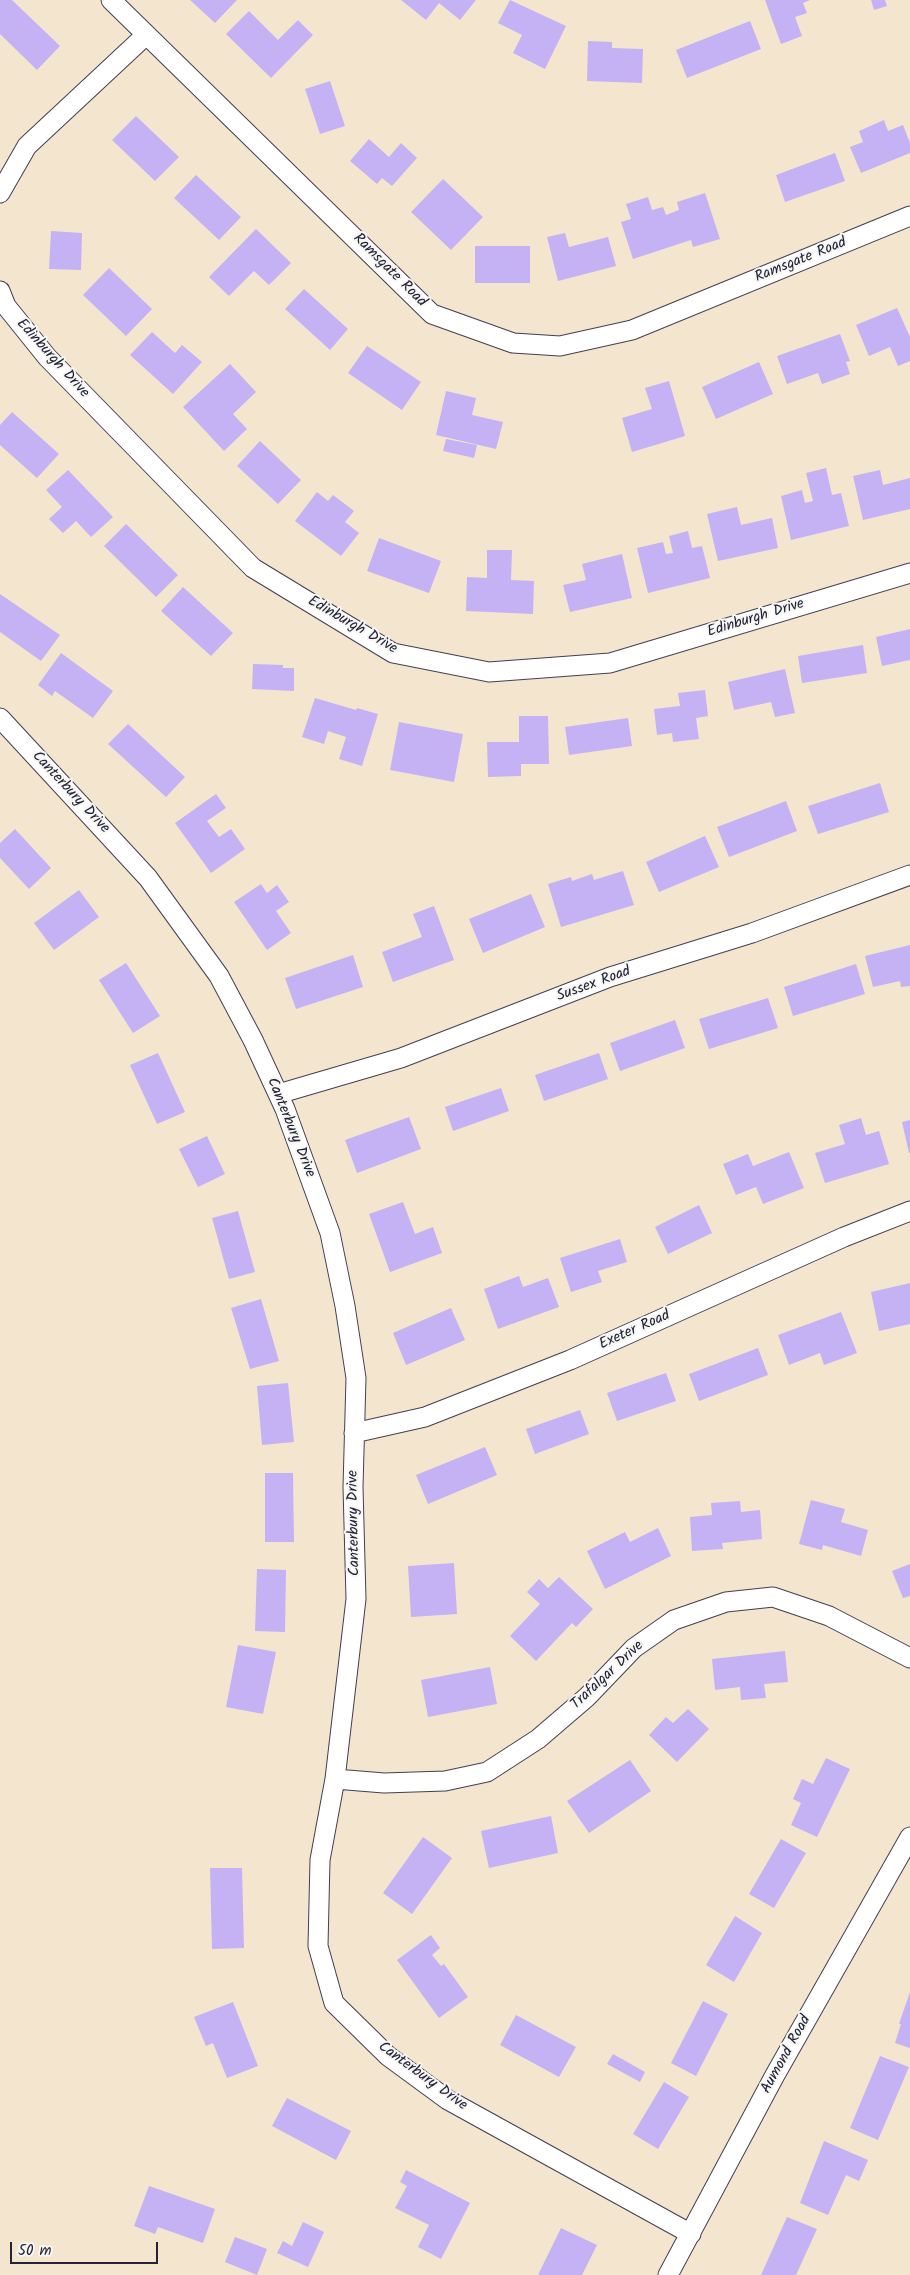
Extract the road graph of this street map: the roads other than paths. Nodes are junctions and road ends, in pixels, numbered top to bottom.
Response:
1 (111, 0) edge
2 (146, 35) junction
3 (0, 193) edge
4 (910, 216) edge
5 (0, 291) edge
6 (910, 573) edge
7 (0, 718) edge
8 (910, 875) edge
9 (278, 1094) junction
10 (910, 1211) edge
11 (354, 1433) junction
12 (910, 1658) edge
13 (334, 1779) junction
14 (910, 1837) edge
15 (691, 2234) junction
16 (668, 2275) edge

1 - 2 street, Ramsgate Road
2 - 3 street
2 - 4 street, Ramsgate Road
5 - 6 street, Edinburgh Drive
7 - 9 street, Canterbury Drive
8 - 9 street, Sussex Road
9 - 11 street, Canterbury Drive
10 - 11 street, Exeter Road
11 - 13 street, Canterbury Drive
12 - 13 street, Trafalgar Drive
13 - 15 street, Canterbury Drive
14 - 15 street, Aumond Road
15 - 16 street, Aumond Road

